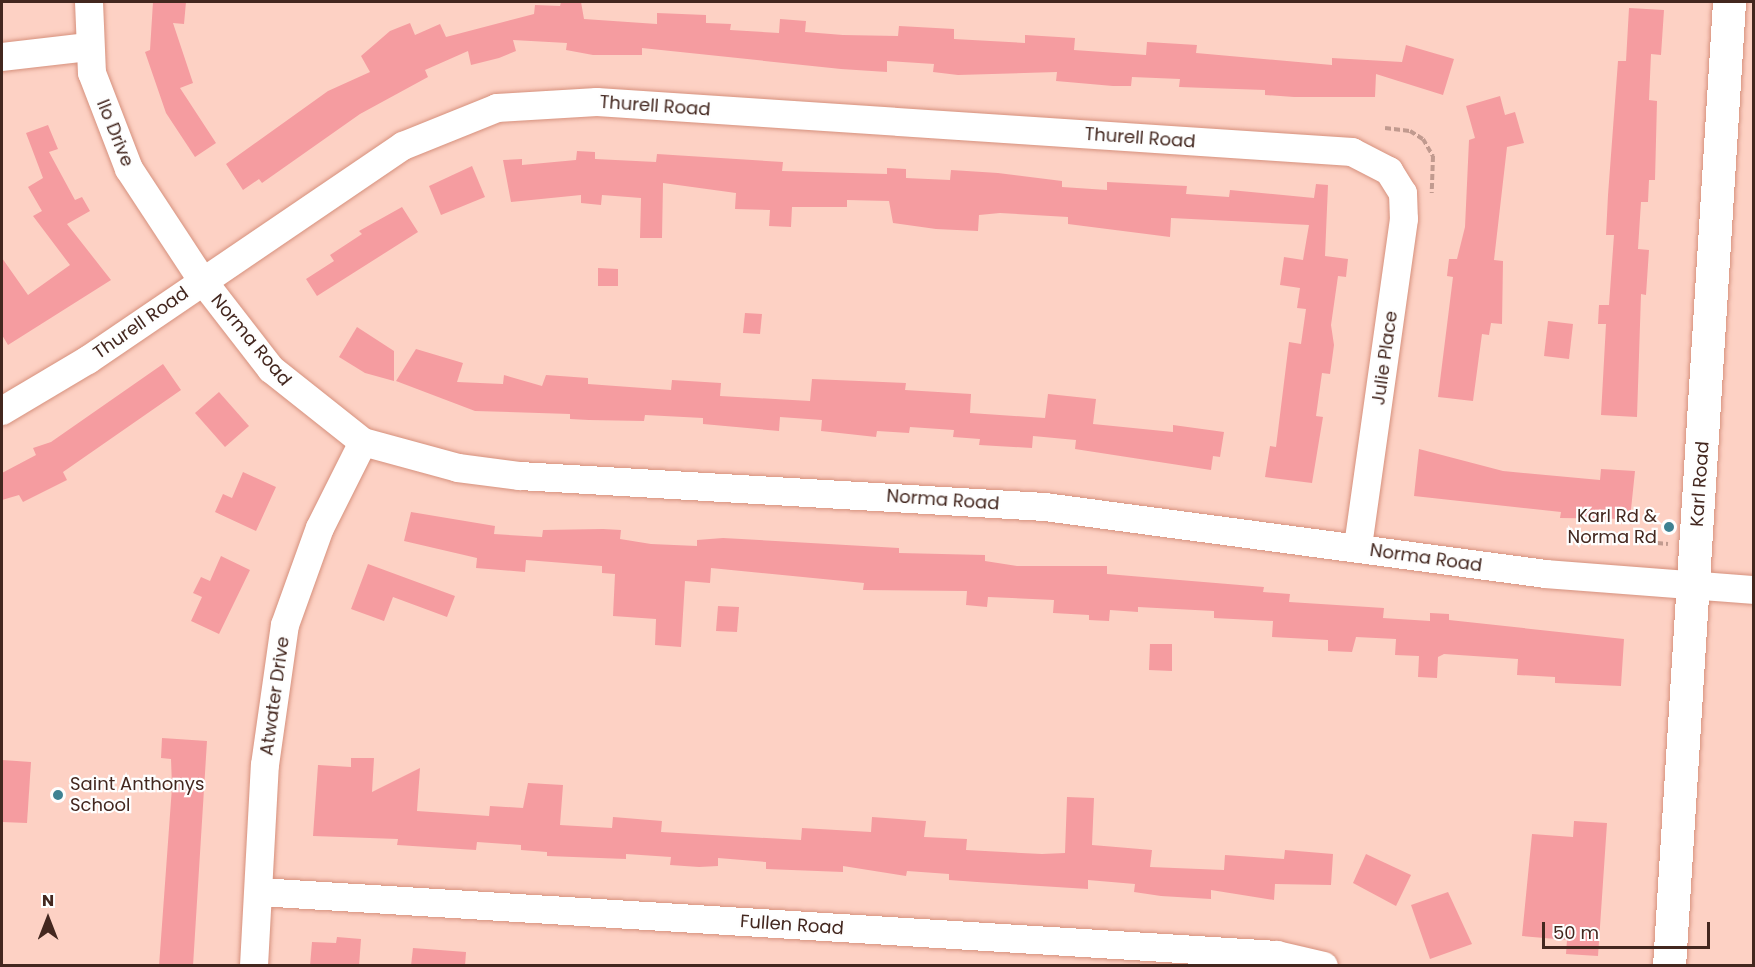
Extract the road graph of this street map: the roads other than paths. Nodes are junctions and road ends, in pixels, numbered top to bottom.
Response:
1 (90, 2) edge
2 (1729, 2) edge
3 (89, 47) junction
4 (2, 57) edge
5 (1389, 171) joint
6 (202, 280) junction
7 (2, 411) edge
8 (363, 442) junction
9 (1358, 548) junction
10 (1693, 587) junction
11 (1754, 590) edge
12 (259, 892) junction
13 (254, 966) edge
14 (1324, 966) edge
15 (1669, 966) edge

1 - 3 street, Ilo Drive
2 - 10 main road, Karl Road
3 - 4 street
3 - 6 street, Ilo Drive
5 - 6 street, Thurell Road
5 - 9 street, Julie Place
6 - 7 street, Thurell Road
6 - 8 street, Norma Road
8 - 9 street, Norma Road
8 - 12 street, Atwater Drive
9 - 10 street, Norma Road
10 - 11 street, Norma Road
10 - 15 main road, Karl Road
12 - 13 street, Atwater Drive
12 - 14 street, Fullen Road

